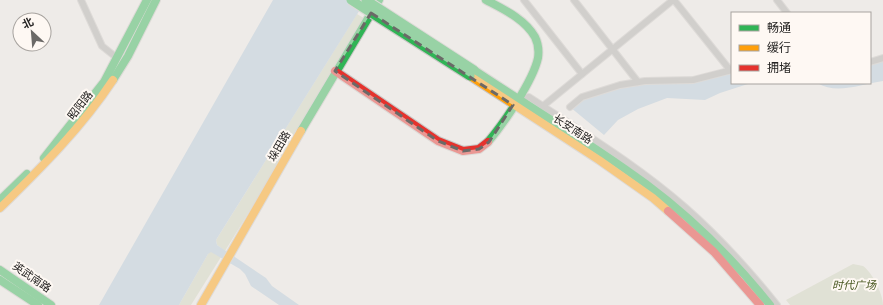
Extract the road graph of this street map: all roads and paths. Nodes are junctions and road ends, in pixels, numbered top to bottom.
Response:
1 (81, 0) edge
2 (147, 0) edge
3 (156, 0) edge
4 (351, 0) edge
5 (366, 0) edge
6 (379, 0) edge
7 (486, 0) edge
8 (534, 0) edge
9 (574, 0) edge
10 (674, 0) edge
11 (776, 0) edge
12 (526, 2) edge
13 (786, 12) edge
14 (613, 50) junction
15 (117, 58) junction
16 (883, 58) edge
17 (871, 62) edge
18 (731, 70) edge
19 (335, 71) junction
20 (472, 73) junction
21 (582, 74) junction
22 (638, 82) junction
23 (515, 102) junction
24 (543, 106) junction
25 (570, 107) dead end
26 (0, 200) edge
27 (0, 208) edge
28 (0, 270) edge
29 (0, 280) edge
30 (761, 300) edge
31 (38, 305) edge
32 (51, 305) edge
33 (201, 305) edge
34 (770, 305) edge
35 (777, 305) edge

1 - 15 street
2 - 15 main road, 昭阳路
3 - 27 main road, 昭阳路
4 - 20 main road, 长安南路, bridge
5 - 20 main road, 长安南路, bridge
6 - 19 main road, 垛田路
7 - 23 main road
8 - 12 street
9 - 14 street
10 - 14 street
10 - 18 street
11 - 13 street
12 - 21 street
14 - 21 street
14 - 22 street
15 - 26 main road, 昭阳路
16 - 17 street
18 - 22 street
19 - 23 main road
19 - 33 main road, 垛田路
20 - 23 main road, 长安南路
21 - 24 street
22 - 25 street
23 - 24 street
23 - 30 main road, 长安南路
24 - 30 street
28 - 32 main road, 英武南路
29 - 31 main road, 英武南路
30 - 34 main road, 长安南路
30 - 35 street

